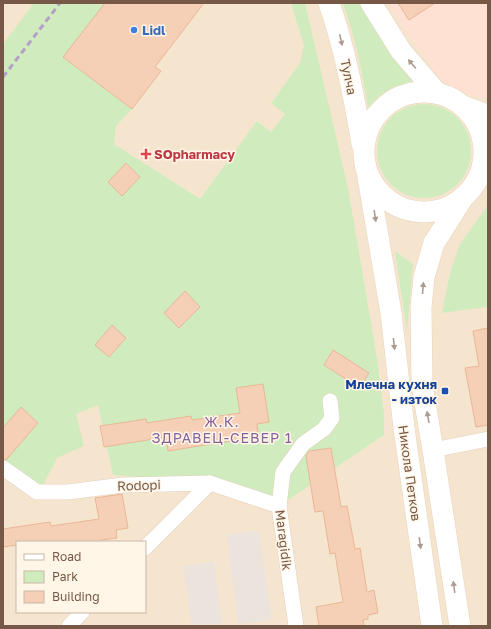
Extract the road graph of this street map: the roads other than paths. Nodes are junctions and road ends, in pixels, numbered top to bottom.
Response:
1 (329, 3) edge
2 (372, 3) edge
3 (437, 94) junction
4 (460, 104) junction
5 (488, 113) edge
6 (363, 154) junction
7 (482, 174) edge
8 (368, 178) junction
9 (462, 199) junction
10 (330, 401) dead end
11 (488, 439) edge
12 (433, 450) junction
13 (3, 468) edge
14 (210, 483) junction
15 (279, 506) junction
16 (146, 547) edge
17 (81, 613) edge
18 (69, 626) edge
19 (296, 626) edge
20 (432, 626) edge
21 (460, 626) edge

1 -> 6 main road, Тулча
3 -> 2 main road
3 - 4 main road
3 - 6 main road
4 - 5 street
4 - 7 main road
6 - 8 main road
7 - 9 main road
8 - 9 main road
8 -> 20 main road, Никола Петков
12 -> 9 main road, Никола Петков
10 - 15 street, Maragidik
11 - 12 street
21 -> 12 main road, Никола Петков
13 - 14 street, Rodopi
14 - 15 street, Rodopi
14 - 16 street
15 - 19 street, Maragidik
17 - 18 street

